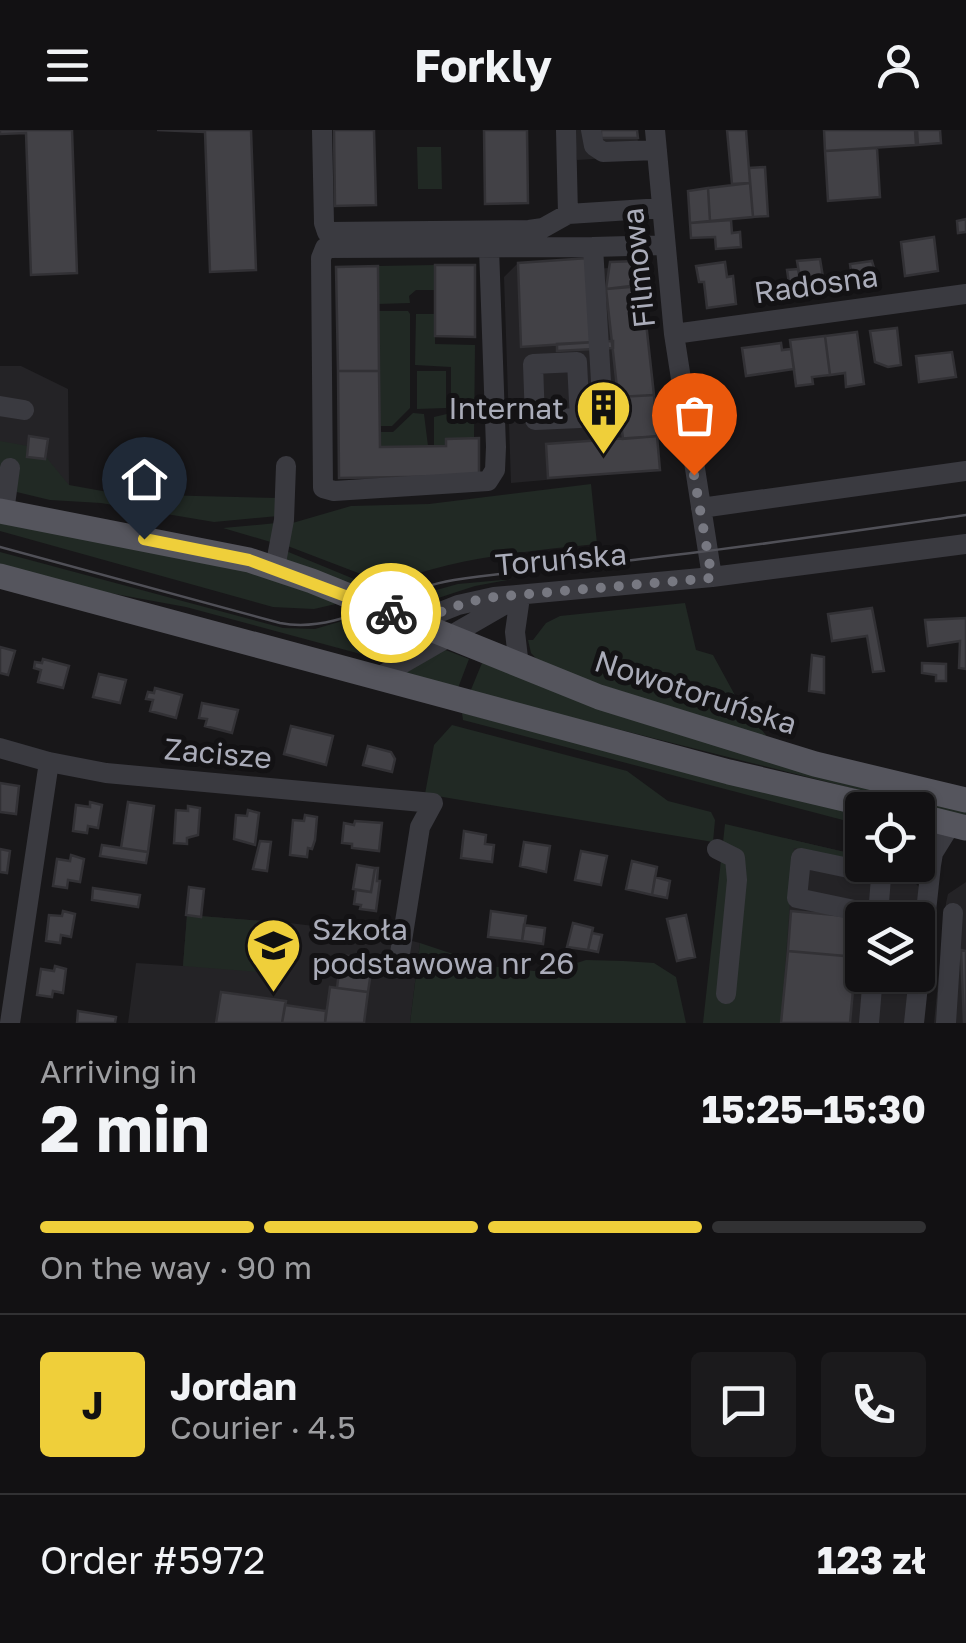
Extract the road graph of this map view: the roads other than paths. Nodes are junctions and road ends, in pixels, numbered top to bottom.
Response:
1 (322, 130) edge
2 (566, 130) edge
3 (591, 130) edge
4 (656, 140) edge
5 (662, 208) junction
6 (568, 214) junction
7 (665, 244) junction
8 (593, 247) junction
9 (489, 248) junction
10 (966, 294) edge
11 (674, 334) junction
12 (579, 402) dead end
13 (0, 406) edge
14 (24, 410) dead end
15 (286, 466) dead end
16 (10, 468) dead end
17 (966, 471) edge
18 (701, 508) junction
19 (2, 512) edge
20 (966, 544) edge
21 (275, 568) junction
22 (0, 576) edge
23 (712, 578) junction
24 (520, 597) junction
25 (413, 622) junction
26 (447, 637) junction
27 (519, 667) junction
28 (379, 677) junction
29 (0, 748) edge
30 (49, 762) junction
31 (845, 800) edge
32 (966, 800) edge
33 (958, 826) edge
34 (935, 844) edge
35 (717, 849) dead end
36 (845, 865) edge
37 (845, 909) edge
38 (935, 910) edge
39 (960, 914) edge
40 (398, 966) dead end
41 (872, 992) edge
42 (917, 992) edge
43 (726, 994) dead end
44 (10, 1023) edge
45 (869, 1023) edge
46 (914, 1023) edge
47 (946, 1023) edge

1 - 6 street
2 - 6 street
3 - 4 street
4 - 5 street, Filmowa
5 - 6 street
5 - 7 street, Filmowa
7 - 8 street
7 - 11 street, Filmowa
8 - 9 street
8 - 12 street
9 - 9 street
10 - 11 street, Radosna
11 - 18 street, Filmowa
13 - 14 street
15 - 21 street
16 - 19 street
17 - 18 street
18 - 23 street, Filmowa
19 - 21 main road
20 - 23 street, Toruńska
21 - 25 main road
22 - 28 main road, Nowotoruńska
23 - 24 street, Toruńska
24 - 25 street, Toruńska
24 - 26 street
24 - 27 street
25 - 26 main road, Nowotoruńska
26 - 27 main road, Nowotoruńska
26 - 28 street
27 - 32 main road, Nowotoruńska
28 - 31 main road, Nowotoruńska
29 - 30 street, Zacisze
30 - 40 street, Zacisze
30 - 44 street
33 - 34 street
35 - 43 street
36 - 37 street
38 - 39 street
39 - 47 street
41 - 45 street
42 - 46 street

